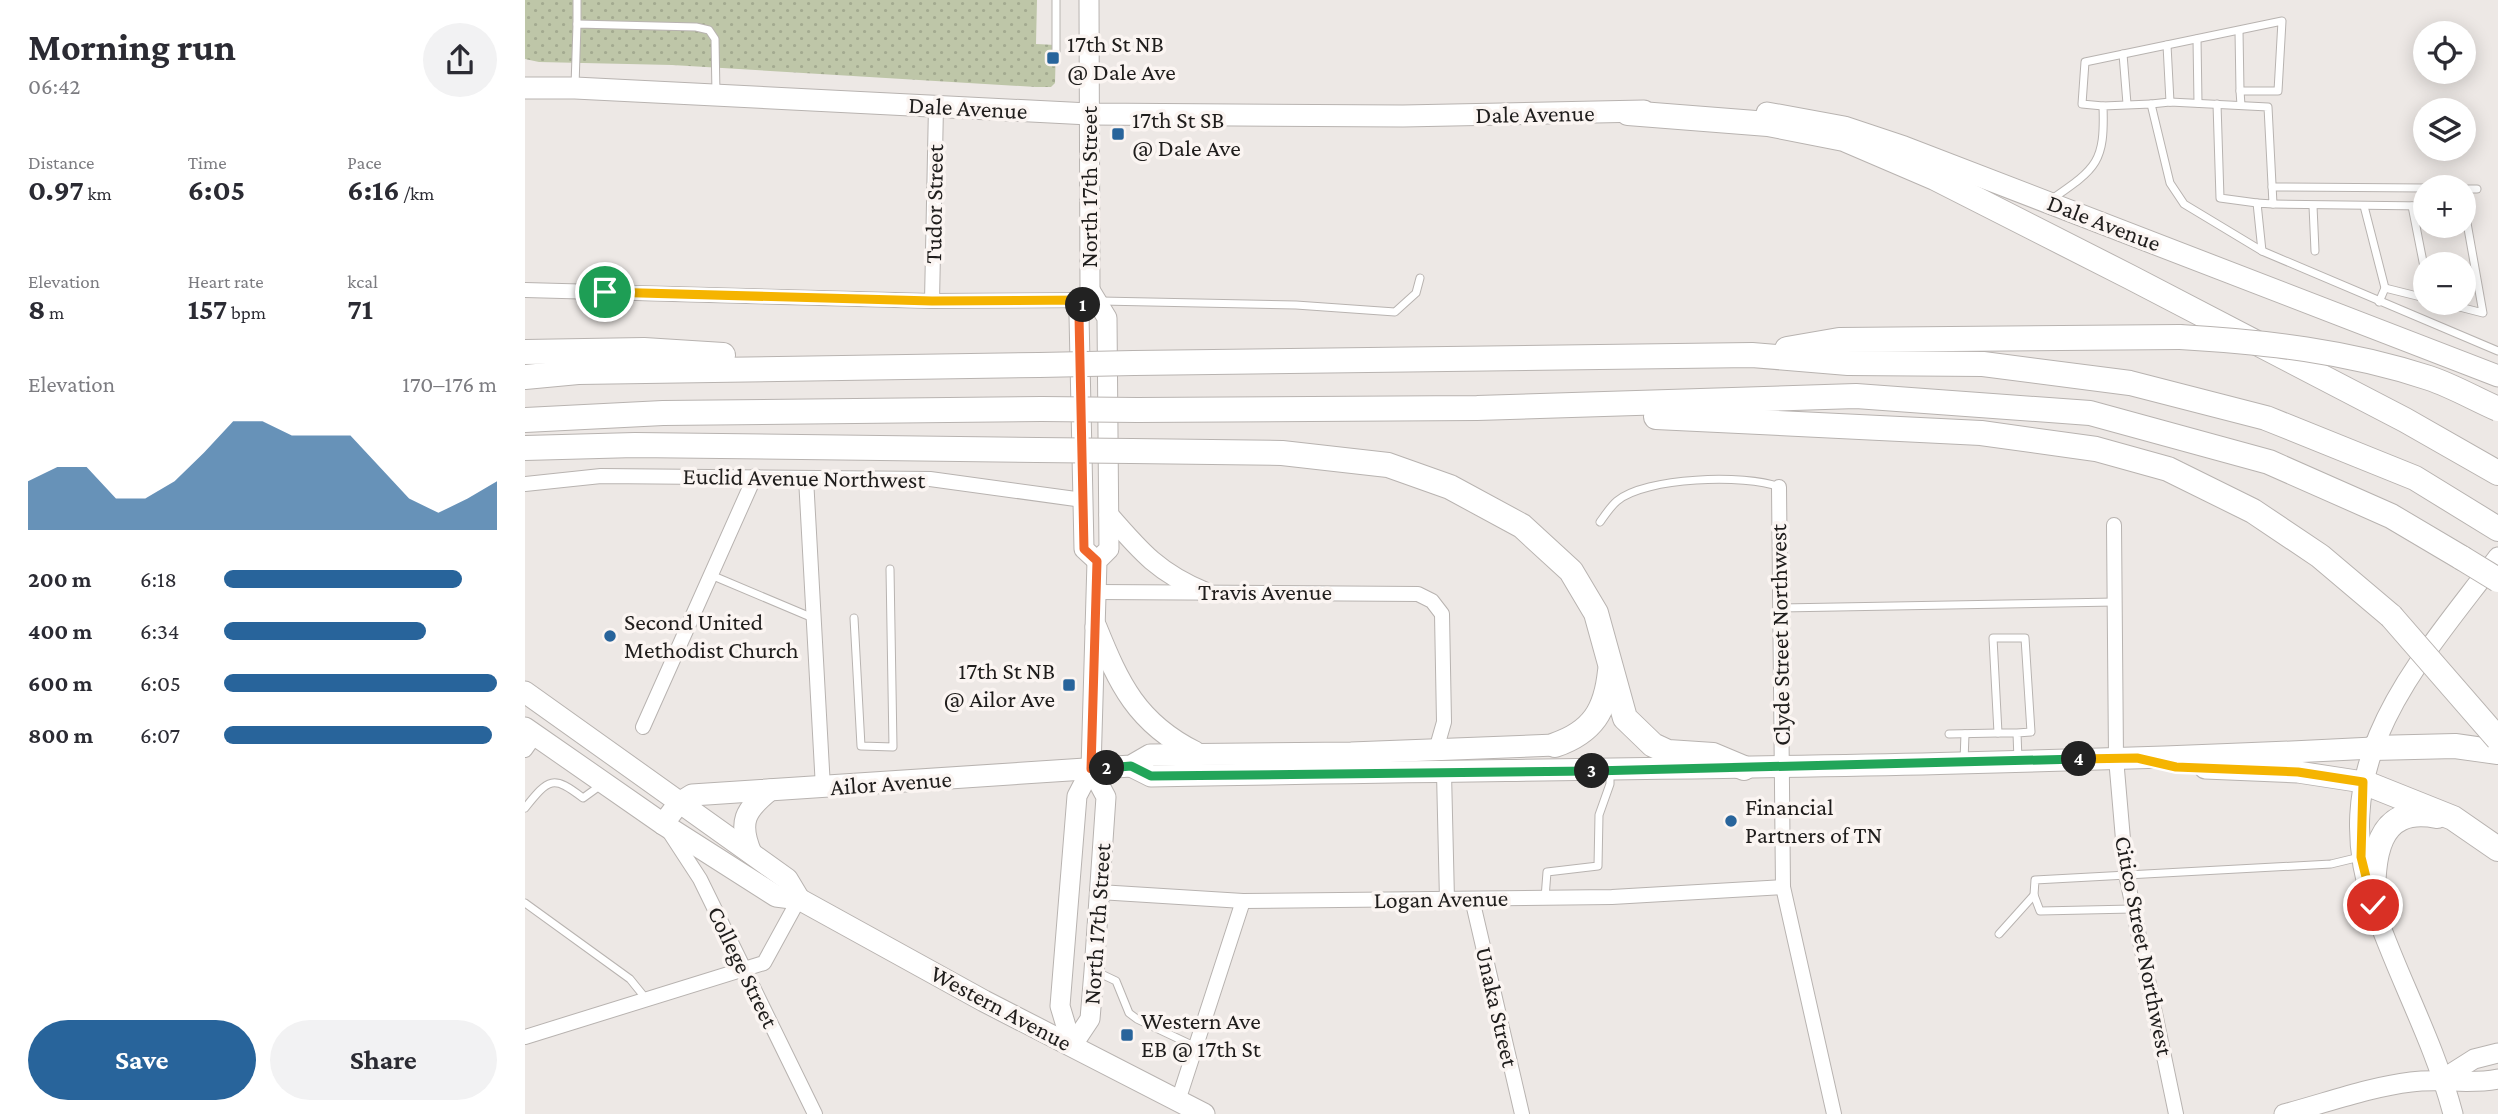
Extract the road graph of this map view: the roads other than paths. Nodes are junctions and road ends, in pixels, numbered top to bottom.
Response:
1 (577, 0) edge
2 (1056, 0) edge
3 (1089, 0) edge
4 (577, 23) junction
5 (2239, 31) junction
6 (2197, 39) junction
7 (2167, 45) junction
8 (1056, 53) dead end
9 (2123, 54) junction
10 (525, 88) edge
11 (575, 88) junction
12 (2240, 90) junction
13 (716, 95) junction
14 (2170, 102) junction
15 (2198, 103) junction
16 (2127, 104) junction
17 (2151, 104) junction
18 (2217, 104) junction
19 (2241, 105) junction
20 (936, 106) junction
21 (2103, 106) junction
22 (1628, 113) junction
23 (1089, 114) junction
24 (2272, 187) junction
25 (2413, 188) edge
26 (2048, 202) junction
27 (2257, 203) junction
28 (2273, 204) junction
29 (2313, 206) junction
30 (2364, 206) junction
31 (2412, 206) joint
32 (2262, 251) junction
33 (2315, 251) dead end
34 (2421, 252) edge
35 (2476, 274) edge
36 (1420, 278) dead end
37 (2385, 288) junction
38 (525, 290) edge
39 (2413, 295) edge
40 (1091, 297) junction
41 (932, 301) junction
42 (2379, 302) junction
43 (2476, 311) edge
44 (2498, 351) edge
45 (525, 352) edge
46 (1752, 355) junction
47 (912, 367) junction
48 (533, 375) edge
49 (2498, 376) edge
50 (1477, 408) junction
51 (2498, 409) edge
52 (525, 420) edge
53 (525, 448) edge
54 (2488, 467) edge
55 (755, 476) junction
56 (806, 478) junction
57 (525, 484) edge
58 (1779, 487) joint
59 (1083, 500) junction
60 (1109, 515) junction
61 (1600, 522) dead end
62 (2114, 525) dead end
63 (2492, 525) edge
64 (2498, 557) edge
65 (1097, 561) junction
66 (890, 569) dead end
67 (711, 575) junction
68 (2498, 580) edge
69 (1097, 592) junction
70 (1205, 592) junction
71 (2115, 602) junction
72 (1780, 608) junction
73 (854, 618) dead end
74 (813, 619) junction
75 (1096, 627) junction
76 (1611, 663) junction
77 (525, 692) edge
78 (643, 727) dead end
79 (1998, 733) junction
80 (2017, 733) junction
81 (1949, 734) dead end
82 (1965, 734) junction
83 (529, 738) edge
84 (2498, 739) edge
85 (1555, 745) joint
86 (2373, 748) junction
87 (1436, 751) junction
88 (2498, 752) edge
89 (1200, 754) junction
90 (2127, 758) junction
91 (2018, 761) junction
92 (1964, 762) junction
93 (1131, 766) junction
94 (1782, 766) junction
95 (1744, 768) junction
96 (1091, 769) junction
97 (1610, 771) junction
98 (1444, 773) junction
99 (2363, 782) junction
100 (604, 783) junction
101 (823, 788) junction
102 (770, 790) junction
103 (679, 803) junction
104 (525, 808) edge
105 (2453, 818) junction
106 (663, 824) junction
107 (2498, 849) edge
108 (751, 853) junction
109 (2361, 857) junction
110 (2126, 874) junction
111 (1783, 887) junction
112 (1099, 892) junction
113 (2034, 895) junction
114 (1545, 898) junction
115 (799, 899) junction
116 (1472, 899) junction
117 (1447, 900) junction
118 (1243, 901) junction
119 (525, 903) edge
120 (2373, 904) junction
121 (2132, 909) junction
122 (1999, 934) dead end
123 (745, 970) junction
124 (1094, 971) junction
125 (648, 1001) junction
126 (525, 1037) edge
127 (1072, 1046) junction
128 (1197, 1047) junction
129 (2498, 1053) edge
130 (2444, 1078) junction
131 (2498, 1079) edge
132 (1178, 1101) junction
133 (815, 1114) edge
134 (1204, 1114) edge
135 (1522, 1114) edge
136 (1834, 1114) edge
137 (2176, 1114) edge
138 (2284, 1114) edge
139 (2453, 1114) edge

1 - 4 lane
2 - 8 lane
3 - 23 main road, North 17th Street
4 - 11 lane
4 - 13 lane
5 - 6 lane
5 - 12 lane
5 - 12 lane
6 - 7 lane
6 - 15 lane
7 - 9 lane
7 - 14 lane
9 - 16 lane
9 - 21 lane
10 - 11 main road, Dale Avenue
11 - 13 main road, Dale Avenue
12 - 19 lane
13 - 20 main road, Dale Avenue
14 - 15 lane
14 - 17 lane
15 - 18 lane
16 - 17 lane
16 - 21 lane
17 - 32 lane
18 - 19 lane
18 - 27 lane
19 - 24 lane
20 - 23 main road, Dale Avenue
20 - 41 street, Tudor Street
21 - 26 lane
22 - 23 main road, Dale Avenue
22 - 26 main road, Dale Avenue
22 - 54 highway
23 - 40 main road, North 17th Street
24 - 25 lane
24 - 28 lane
26 - 49 main road, Dale Avenue
27 - 28 lane
27 - 32 lane
28 - 29 lane
29 - 30 lane
29 - 33 lane
30 - 31 lane
30 - 37 lane
31 - 34 lane
32 - 42 lane
35 - 43 lane
36 - 40 lane
37 - 39 lane
37 - 42 lane
38 - 41 street
40 - 41 street
40 - 59 main road, North 17th Street
40 - 60 main road, North 17th Street
42 - 44 lane
45 - 47 highway
46 - 47 highway, bridge
46 - 51 highway, bridge
46 - 63 highway
47 - 48 highway
50 - 52 highway, bridge
50 - 68 highway, bridge
50 - 84 highway, bridge
53 - 76 highway, bridge
55 - 56 street, Euclid Avenue Northwest
55 - 57 street, Euclid Avenue Northwest
55 - 67 street
56 - 59 street, Euclid Avenue Northwest
56 - 74 street
58 - 61 lane
58 - 72 street, Clyde Street Northwest
59 - 65 main road, North 17th Street
60 - 65 main road, North 17th Street
60 - 70 main road
62 - 71 street, Citico Street Northwest
64 - 86 main road
65 - 69 main road, North 17th Street
66 - 73 lane
67 - 74 lane
67 - 78 street
69 - 70 street, Travis Avenue
69 - 75 main road, North 17th Street
70 - 87 street, Travis Avenue
71 - 72 lane
71 - 90 street, Citico Street Northwest
72 - 94 street, Clyde Street Northwest
74 - 101 street
75 - 89 main road
75 - 96 main road, North 17th Street
76 - 85 highway
76 - 95 highway
77 - 103 main road, Western Avenue
79 - 80 lane
79 - 80 lane
79 - 82 lane
80 - 91 lane
81 - 82 lane
82 - 92 lane
83 - 100 main road, Western Avenue
85 - 87 main road, Ailor Avenue
86 - 88 highway
86 - 90 main road, Ailor Avenue
86 - 99 main road
87 - 89 main road, Ailor Avenue
89 - 93 main road, Ailor Avenue
90 - 91 main road, Ailor Avenue
90 - 99 main road
90 - 110 street, Citico Street Northwest
91 - 92 main road, Ailor Avenue
92 - 94 main road, Ailor Avenue
93 - 96 main road, Ailor Avenue
93 - 98 main road, Ailor Avenue
94 - 95 main road, Ailor Avenue
94 - 111 street, Clyde Street Northwest
95 - 97 main road, Ailor Avenue
96 - 101 main road, Ailor Avenue
96 - 112 main road, North 17th Street
96 - 127 main road, North 17th Street
97 - 98 main road, Ailor Avenue
97 - 114 lane
98 - 117 street
99 - 105 highway
99 - 109 main road
100 - 104 lane
100 - 106 main road, Western Avenue
101 - 102 main road, Ailor Avenue
102 - 103 main road, Ailor Avenue
102 - 108 main road
103 - 106 main road
103 - 108 main road, Western Avenue
105 - 107 highway
105 - 120 highway
106 - 115 main road, Western Avenue
106 - 123 street, College Street
108 - 115 main road, Western Avenue
109 - 110 lane
109 - 120 main road
110 - 113 lane
110 - 121 street, Citico Street Northwest
111 - 114 street, Logan Avenue
111 - 136 street, Clyde Street Northwest
112 - 118 street, Logan Avenue
112 - 124 main road, North 17th Street
113 - 121 lane
113 - 122 lane
114 - 116 street, Logan Avenue
115 - 123 street
115 - 127 main road, Western Avenue
116 - 117 street, Logan Avenue
116 - 135 street, Unaka Street
117 - 118 street, Logan Avenue
118 - 128 street
119 - 125 lane
120 - 130 main road
121 - 137 street, Citico Street Northwest
123 - 125 street
123 - 133 street, College Street
124 - 127 main road, North 17th Street
124 - 128 lane
125 - 126 street
127 - 132 main road, Western Avenue
128 - 132 street
129 - 130 main road
130 - 131 main road
130 - 138 main road
130 - 139 main road
132 - 134 main road, Western Avenue

